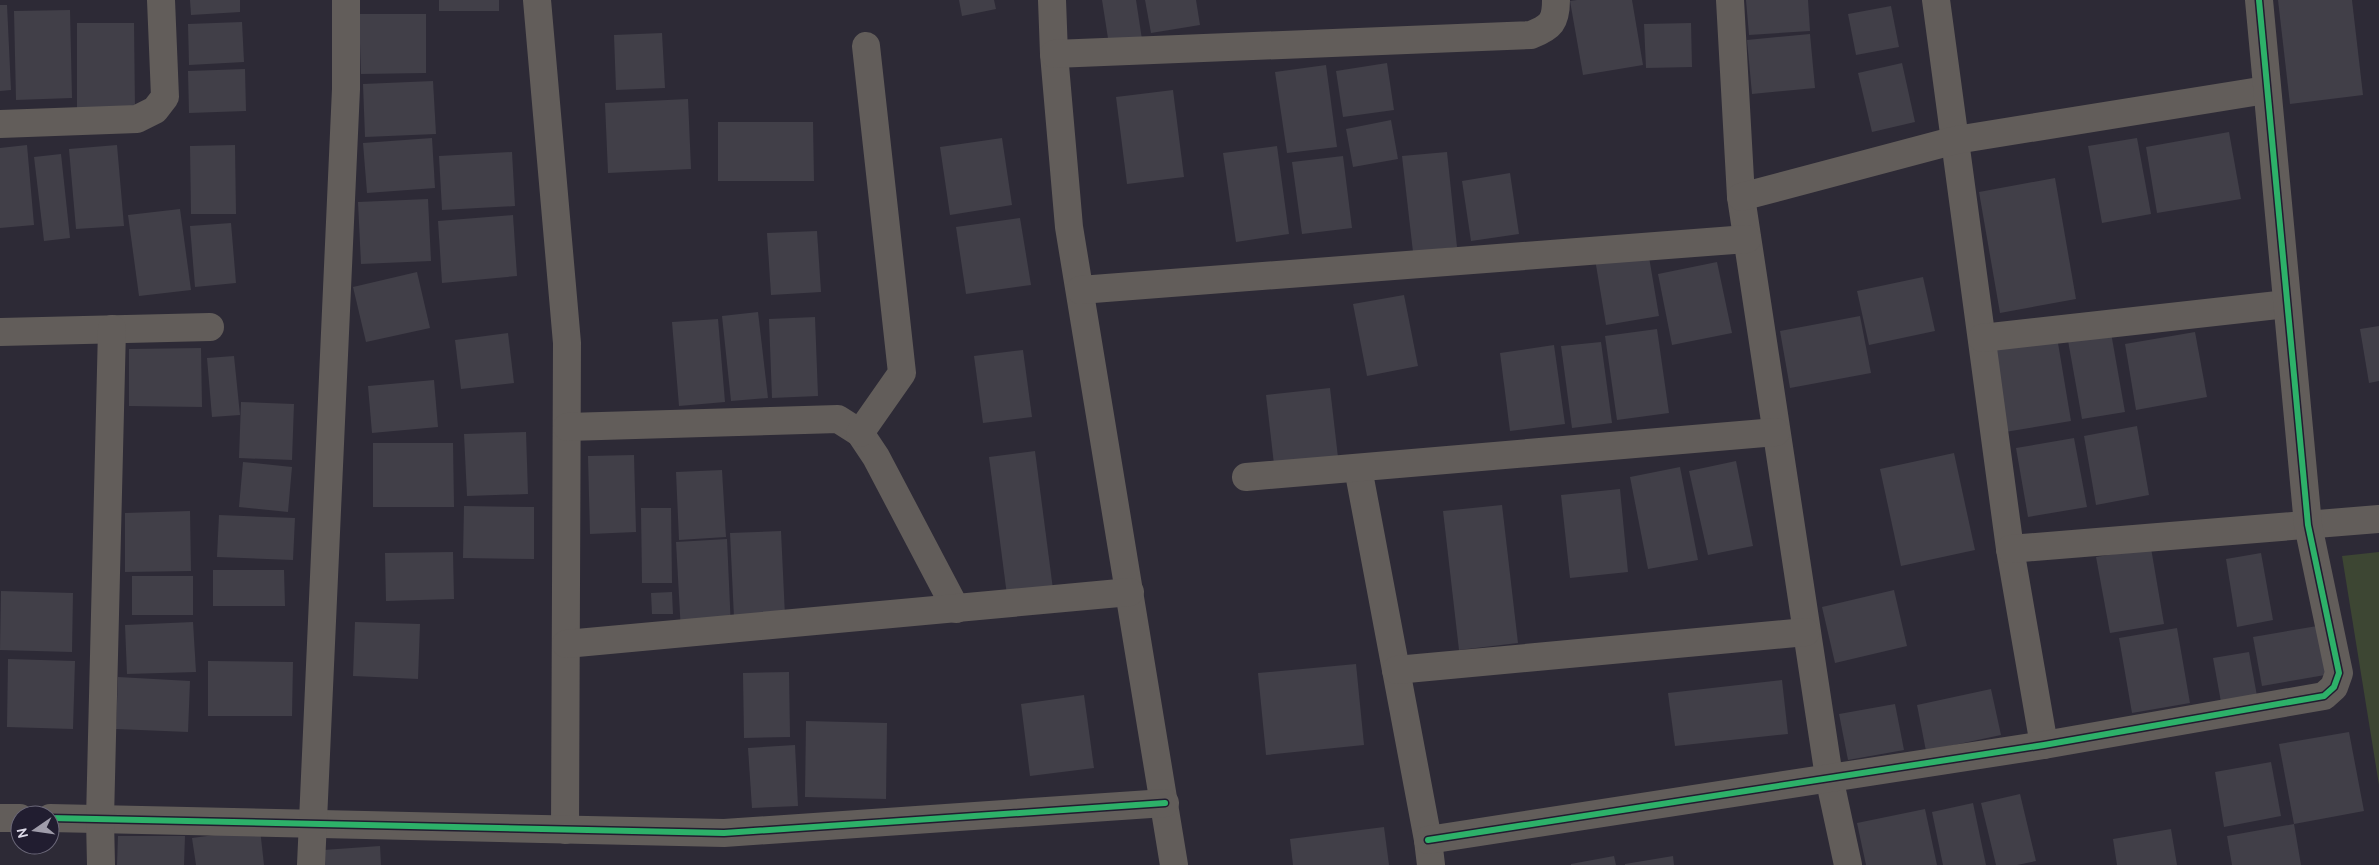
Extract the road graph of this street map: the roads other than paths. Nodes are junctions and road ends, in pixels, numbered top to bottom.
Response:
1 (161, 0) edge
2 (346, 0) edge
3 (537, 0) edge
4 (1052, 0) edge
5 (1556, 0) edge
6 (1730, 0) edge
7 (1936, 0) edge
8 (2259, 0) edge
9 (866, 46) dead end
10 (1054, 54) junction
11 (2266, 90) junction
12 (0, 124) edge
13 (1956, 140) junction
14 (1741, 197) junction
15 (1747, 239) junction
16 (1080, 290) junction
17 (2287, 304) junction
18 (210, 327) dead end
19 (112, 329) junction
20 (0, 332) edge
21 (1982, 338) junction
22 (567, 427) junction
23 (1776, 432) junction
24 (860, 433) junction
25 (1358, 468) junction
26 (1246, 477) dead end
27 (2379, 519) edge
28 (2308, 525) junction
29 (2010, 549) junction
30 (1130, 592) junction
31 (956, 609) junction
32 (1806, 632) junction
33 (566, 644) junction
34 (1396, 670) junction
35 (2044, 745) junction
36 (1829, 777) junction
37 (1166, 803) junction
38 (60, 818) edge
39 (100, 819) junction
40 (312, 826) junction
41 (565, 830) junction
42 (1429, 852) edge
43 (101, 865) edge
44 (311, 865) edge
45 (1174, 865) edge
46 (1848, 865) edge

1 - 12 street
2 - 40 street
3 - 22 street
4 - 10 street
5 - 10 street
6 - 14 street
7 - 13 street
8 - 11 street
9 - 24 street
10 - 16 street
11 - 13 street
11 - 17 street
13 - 14 street
13 - 21 street
14 - 15 street
15 - 16 street
15 - 23 street
16 - 30 street
17 - 21 street
17 - 28 street
18 - 19 street
19 - 20 street
19 - 39 street
21 - 29 street
22 - 24 street
22 - 33 street
23 - 25 street
23 - 32 street
24 - 31 street
25 - 26 street
25 - 34 street
27 - 28 street
28 - 29 street
28 - 35 street
29 - 35 street
30 - 31 street
30 - 37 street
31 - 33 street
32 - 34 street
32 - 36 street
33 - 41 street
34 - 42 street
35 - 36 street
36 - 42 street
36 - 46 street
37 - 41 street
37 - 45 street
38 - 39 street
39 - 40 street
39 - 43 street
40 - 41 street
40 - 44 street

